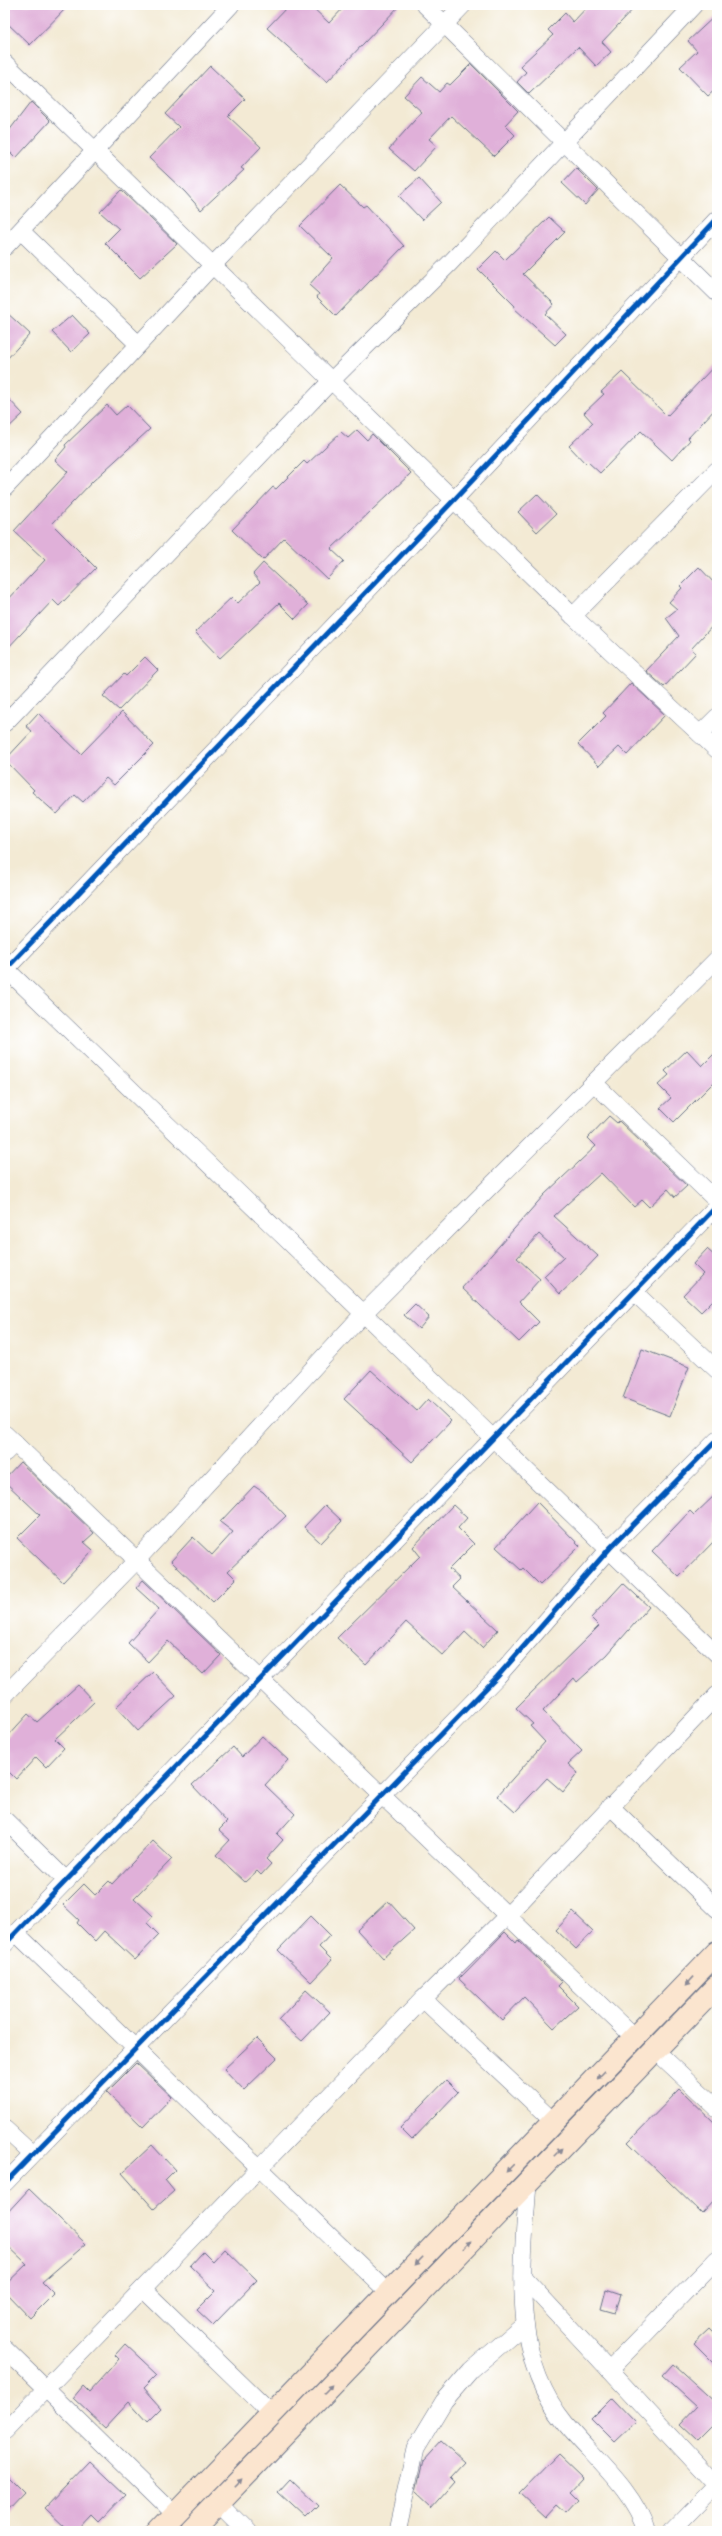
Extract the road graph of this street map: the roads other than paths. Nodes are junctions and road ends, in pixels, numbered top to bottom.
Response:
1 (231, 5) edge
2 (425, 5) edge
3 (463, 5) edge
4 (694, 5) edge
5 (445, 24) junction
6 (5, 63) edge
7 (562, 142) junction
8 (97, 150) junction
9 (717, 219) edge
10 (21, 231) junction
11 (5, 247) edge
12 (681, 258) junction
13 (212, 266) junction
14 (717, 292) edge
15 (138, 344) junction
16 (330, 381) junction
17 (717, 470) edge
18 (5, 488) edge
19 (454, 500) junction
20 (573, 616) junction
21 (717, 716) edge
22 (5, 723) edge
23 (700, 734) junction
24 (717, 750) edge
25 (717, 959) edge
26 (5, 969) edge
27 (594, 1083) junction
28 (717, 1202) edge
29 (717, 1206) edge
30 (635, 1293) junction
31 (363, 1314) junction
32 (717, 1370) edge
33 (492, 1438) junction
34 (717, 1440) edge
35 (8, 1443) edge
36 (610, 1548) junction
37 (136, 1561) junction
38 (717, 1654) edge
39 (262, 1679) junction
40 (5, 1695) edge
41 (717, 1695) edge
42 (382, 1796) junction
43 (610, 1806) junction
44 (5, 1820) edge
45 (67, 1881) junction
46 (717, 1909) edge
47 (508, 1915) junction
48 (11, 1939) edge
49 (717, 1952) edge
50 (717, 1986) edge
51 (424, 1999) junction
52 (636, 2039) junction
53 (136, 2047) junction
54 (656, 2051) junction
55 (717, 2108) edge
56 (555, 2122) junction
57 (5, 2129) edge
58 (32, 2154) junction
59 (259, 2167) junction
60 (528, 2182) junction
61 (5, 2183) edge
62 (717, 2259) edge
63 (523, 2277) junction
64 (143, 2289) junction
65 (388, 2292) junction
66 (524, 2324) junction
67 (5, 2349) edge
68 (609, 2370) junction
69 (47, 2389) junction
70 (272, 2414) junction
71 (5, 2431) edge
72 (717, 2486) edge
73 (219, 2502) junction
74 (175, 2515) junction
75 (159, 2531) edge
76 (191, 2531) edge
77 (247, 2531) edge
78 (397, 2531) edge
79 (646, 2531) edge
80 (672, 2531) edge

1 - 8 street
2 - 5 street
3 - 5 street
4 - 7 street
5 - 7 street
5 - 13 street
6 - 8 street
7 - 12 street
7 - 16 street
8 - 10 street
8 - 13 street
9 - 12 street
10 - 11 street
10 - 15 street
12 - 14 street
12 - 19 street
13 - 15 street
13 - 16 street
15 - 18 street
16 - 19 street
16 - 22 street
17 - 20 street
19 - 20 street
19 - 26 street
20 - 23 street
21 - 23 street
23 - 24 street
25 - 27 street
26 - 31 street
27 - 28 street
27 - 31 street
29 - 30 street
30 - 32 street
30 - 33 street
31 - 33 street
31 - 37 street
33 - 36 street
33 - 39 street
34 - 36 street
35 - 37 street
36 - 38 street
36 - 42 street
37 - 39 street
37 - 40 street
39 - 42 street
39 - 45 street
41 - 43 street
42 - 47 street
42 - 53 street
43 - 46 street
43 - 47 street
44 - 45 street
45 - 48 street
47 - 51 street
47 - 52 street
48 - 53 street
49 -> 52 street
50 - 54 street
51 - 56 street
51 - 59 street
52 -> 56 street
53 - 58 street
53 - 59 street
54 - 55 street
60 -> 54 street
56 -> 65 street
57 - 58 street
58 - 61 street
59 - 64 street
59 - 65 street
60 - 63 street
73 -> 60 street
62 - 68 street
63 - 66 street
63 - 68 street
64 - 69 street
64 - 70 street
65 - 70 street
66 - 78 street
66 - 79 street
67 - 69 street
68 - 72 street
69 - 71 street
69 - 74 street
70 - 74 street
72 - 80 street
73 - 76 street
73 - 77 street
74 - 75 street

